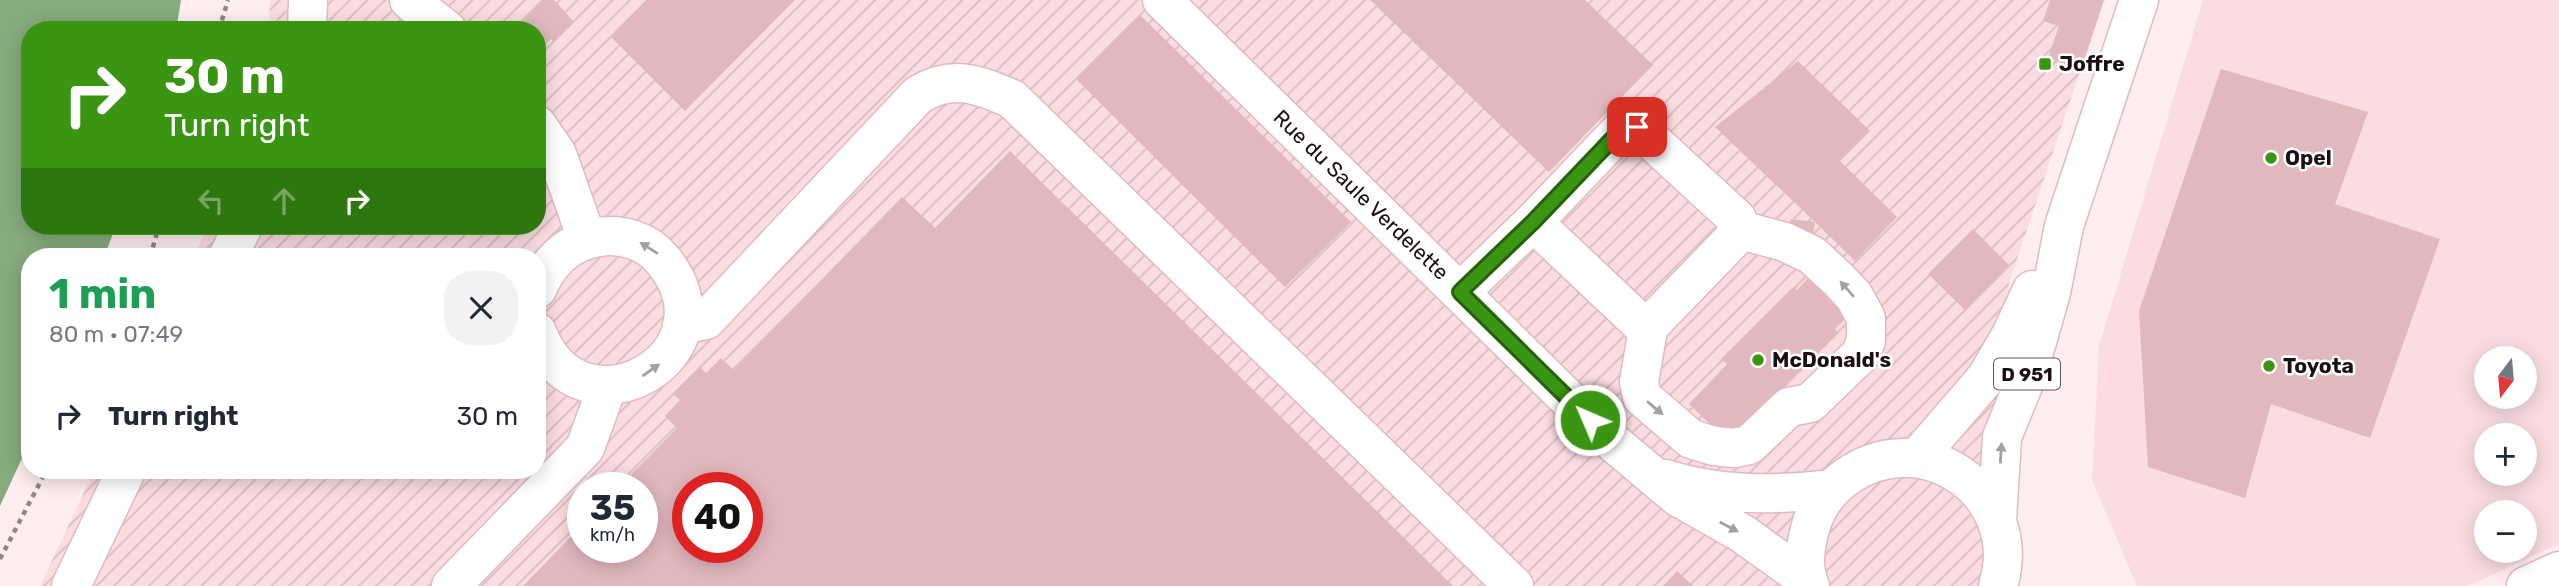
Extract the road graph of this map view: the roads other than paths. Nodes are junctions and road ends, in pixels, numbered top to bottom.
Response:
1 (308, 0) edge
2 (410, 0) edge
3 (1162, 0) edge
4 (2139, 0) edge
5 (307, 21) edge
6 (436, 21) edge
7 (546, 138) edge
8 (1533, 222) junction
9 (2064, 226) junction
10 (1737, 229) junction
11 (587, 239) junction
12 (546, 270) edge
13 (1460, 292) junction
14 (1649, 323) junction
15 (682, 325) junction
16 (546, 351) edge
17 (608, 385) junction
18 (1917, 458) junction
19 (1653, 475) junction
20 (122, 479) edge
21 (1830, 489) junction
22 (1997, 522) junction
23 (2559, 571) edge
24 (2003, 581) edge
25 (1809, 583) edge
26 (71, 586) edge
27 (451, 586) edge
28 (1514, 586) edge
29 (2526, 586) edge

1 - 5 street
2 - 6 street
3 - 13 street, Rue du Saule Verdelette
4 - 9 street, D 951
7 - 11 street
8 - 10 street
8 - 13 street
8 - 14 street
9 - 18 street, D 951
22 -> 9 street, D 951
10 - 14 street
14 -> 10 street
11 - 12 street
15 -> 11 street
13 - 19 street, Rue du Saule Verdelette
17 -> 15 street
15 - 28 street
16 - 17 street
17 - 27 street
18 - 21 street
18 - 22 street
19 - 21 street, Rue du Saule Verdelette
19 -> 25 street, Rue du Saule Verdelette
20 - 26 street
21 - 25 street
22 - 24 street
23 - 29 street

